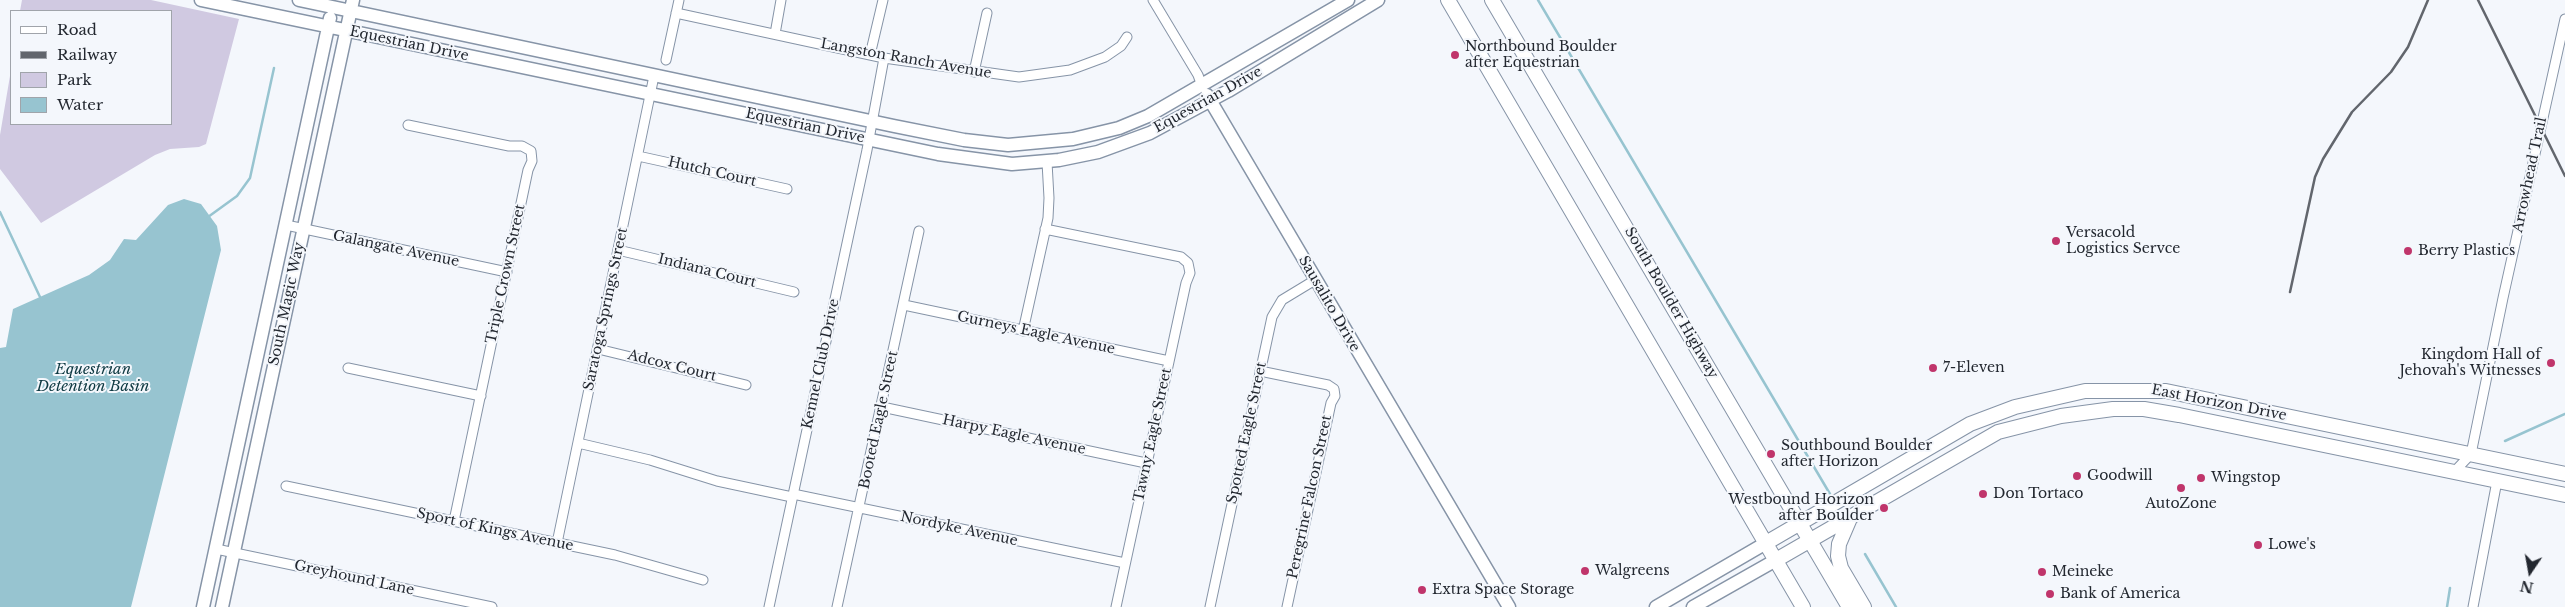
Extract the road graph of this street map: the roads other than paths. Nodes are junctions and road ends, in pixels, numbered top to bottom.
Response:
1 (201, 0) edge
2 (299, 0) edge
3 (679, 0) edge
4 (782, 0) edge
5 (883, 0) edge
6 (1153, 0) edge
7 (1348, 0) edge
8 (1378, 0) edge
9 (1448, 0) edge
10 (1492, 0) edge
11 (222, 2) edge
12 (332, 4) edge
13 (351, 6) edge
14 (676, 13) junction
15 (987, 13) dead end
16 (2565, 19) edge
17 (328, 26) junction
18 (346, 30) junction
19 (775, 34) junction
20 (1127, 37) dead end
21 (870, 55) junction
22 (884, 58) junction
23 (666, 60) dead end
24 (974, 72) junction
25 (654, 76) junction
26 (1202, 86) junction
27 (651, 94) junction
28 (1210, 101) junction
29 (872, 121) junction
30 (408, 125) dead end
31 (868, 140) junction
32 (638, 156) junction
33 (1046, 162) junction
34 (787, 189) dead end
35 (286, 225) junction
36 (304, 229) junction
37 (1045, 229) junction
38 (920, 231) dead end
39 (618, 250) junction
40 (507, 272) junction
41 (1315, 280) junction
42 (794, 292) dead end
43 (904, 305) junction
44 (1023, 331) junction
45 (598, 349) junction
46 (1169, 361) junction
47 (348, 368) dead end
48 (1260, 371) junction
49 (746, 385) dead end
50 (2166, 390) junction
51 (481, 396) junction
52 (882, 407) junction
53 (2164, 412) junction
54 (1999, 413) junction
55 (2286, 415) junction
56 (1998, 432) junction
57 (2281, 436) junction
58 (578, 443) junction
59 (2471, 454) junction
60 (1146, 463) junction
61 (2454, 472) junction
62 (2565, 474) edge
63 (2497, 481) junction
64 (286, 486) dead end
65 (2565, 488) edge
66 (793, 495) junction
67 (2565, 495) edge
68 (860, 508) junction
69 (1851, 516) junction
70 (454, 521) junction
71 (1799, 523) junction
72 (1810, 540) junction
73 (557, 543) junction
74 (1766, 543) junction
75 (216, 549) junction
76 (234, 553) junction
77 (1776, 560) junction
78 (1126, 564) junction
79 (703, 580) dead end
80 (203, 607) edge
81 (222, 607) edge
82 (492, 607) edge
83 (769, 607) edge
84 (837, 607) edge
85 (1116, 607) edge
86 (1210, 607) edge
87 (1286, 607) edge
88 (1509, 607) edge
89 (1656, 607) edge
90 (1694, 607) edge
91 (1803, 607) edge
92 (1849, 607) edge
93 (1864, 607) edge
94 (2473, 607) edge

1 - 11 street, Equestrian Drive
2 - 12 street, Equestrian Drive
3 - 14 street
4 - 19 street
5 - 21 street
6 - 26 street, Sausalito Drive
7 - 26 street, Equestrian Drive
8 - 28 street, Equestrian Drive
9 - 74 main road
10 - 71 main road, South Boulder Highway
11 - 17 street, Equestrian Drive
12 - 13 street, Equestrian Drive
12 - 17 street, South Magic Way
13 - 18 street, South Magic Way
13 - 25 street, Equestrian Drive
14 - 19 street, Langston Ranch Avenue
14 - 23 street
15 - 24 street
16 - 59 street, Arrowhead Trail
17 - 18 street, Equestrian Drive
17 - 35 street, South Magic Way
18 - 27 street, Equestrian Drive
18 - 36 street, South Magic Way
19 - 21 street, Langston Ranch Avenue
20 - 24 street, Langston Ranch Avenue
21 - 22 street, Langston Ranch Avenue
22 - 24 street, Langston Ranch Avenue
22 - 29 street, Kennel Club Drive
25 - 27 street, Saratoga Springs Street
25 - 29 street, Equestrian Drive
26 - 28 street, Sausalito Drive
26 - 29 street, Equestrian Drive
27 - 31 street, Equestrian Drive
27 - 32 street, Saratoga Springs Street
28 - 33 street, Equestrian Drive
28 - 41 street, Sausalito Drive
29 - 31 street, Kennel Club Drive
30 - 40 street, Triple Crown Street
31 - 33 street, Equestrian Drive
31 - 66 street, Kennel Club Drive
32 - 34 street, Hutch Court
32 - 39 street, Saratoga Springs Street
33 - 37 street
35 - 36 street, Galangate Avenue
35 - 75 street, South Magic Way
36 - 40 street, Galangate Avenue
36 - 76 street, South Magic Way
37 - 44 street
37 - 46 street, Tawny Eagle Street
38 - 43 street, Booted Eagle Street
39 - 42 street, Indiana Court
39 - 45 street, Saratoga Springs Street
40 - 51 street, Triple Crown Street
41 - 48 street, Spotted Eagle Street
41 - 88 street, Sausalito Drive
43 - 44 street, Gurneys Eagle Avenue
43 - 52 street, Booted Eagle Street
44 - 46 street, Gurneys Eagle Avenue
45 - 49 street, Adcox Court
45 - 58 street, Saratoga Springs Street
46 - 60 street, Tawny Eagle Street
47 - 51 street
48 - 86 street, Spotted Eagle Street
48 - 87 street, Peregrine Falcon Street
50 - 53 main road
50 - 54 main road, East Horizon Drive
50 - 55 main road, East Horizon Drive
51 - 70 street, Triple Crown Street
52 - 60 street, Harpy Eagle Avenue
52 - 68 street, Booted Eagle Street
53 - 56 main road, East Horizon Drive
53 - 57 main road, East Horizon Drive
54 - 56 main road
54 - 71 main road, East Horizon Drive
55 - 57 main road
55 - 59 main road, East Horizon Drive
56 - 69 main road, East Horizon Drive
57 - 61 main road, East Horizon Drive
58 - 66 street, Nordyke Avenue
58 - 73 street, Saratoga Springs Street
59 - 61 street
59 - 62 main road, East Horizon Drive
60 - 78 street, Tawny Eagle Street
61 - 63 main road, East Horizon Drive
63 - 65 main road
63 - 67 main road, East Horizon Drive
63 - 94 street
64 - 70 street, Sport of Kings Avenue
66 - 68 street, Nordyke Avenue
66 - 83 street, Kennel Club Drive
68 - 78 street, Nordyke Avenue
68 - 84 street, Booted Eagle Street
69 - 72 main road, East Horizon Drive
69 - 93 main road
70 - 73 street, Sport of Kings Avenue
71 - 72 main road, South Boulder Highway
71 - 74 main road, East Horizon Drive
72 - 77 main road, East Horizon Drive
72 - 92 main road, South Boulder Highway
73 - 79 street, Sport of Kings Avenue
74 - 77 main road
74 - 89 street
75 - 76 street, Greyhound Lane
75 - 80 street, South Magic Way
76 - 81 street, South Magic Way
76 - 82 street, Greyhound Lane
77 - 90 street
77 - 91 main road
78 - 85 street, Tawny Eagle Street

